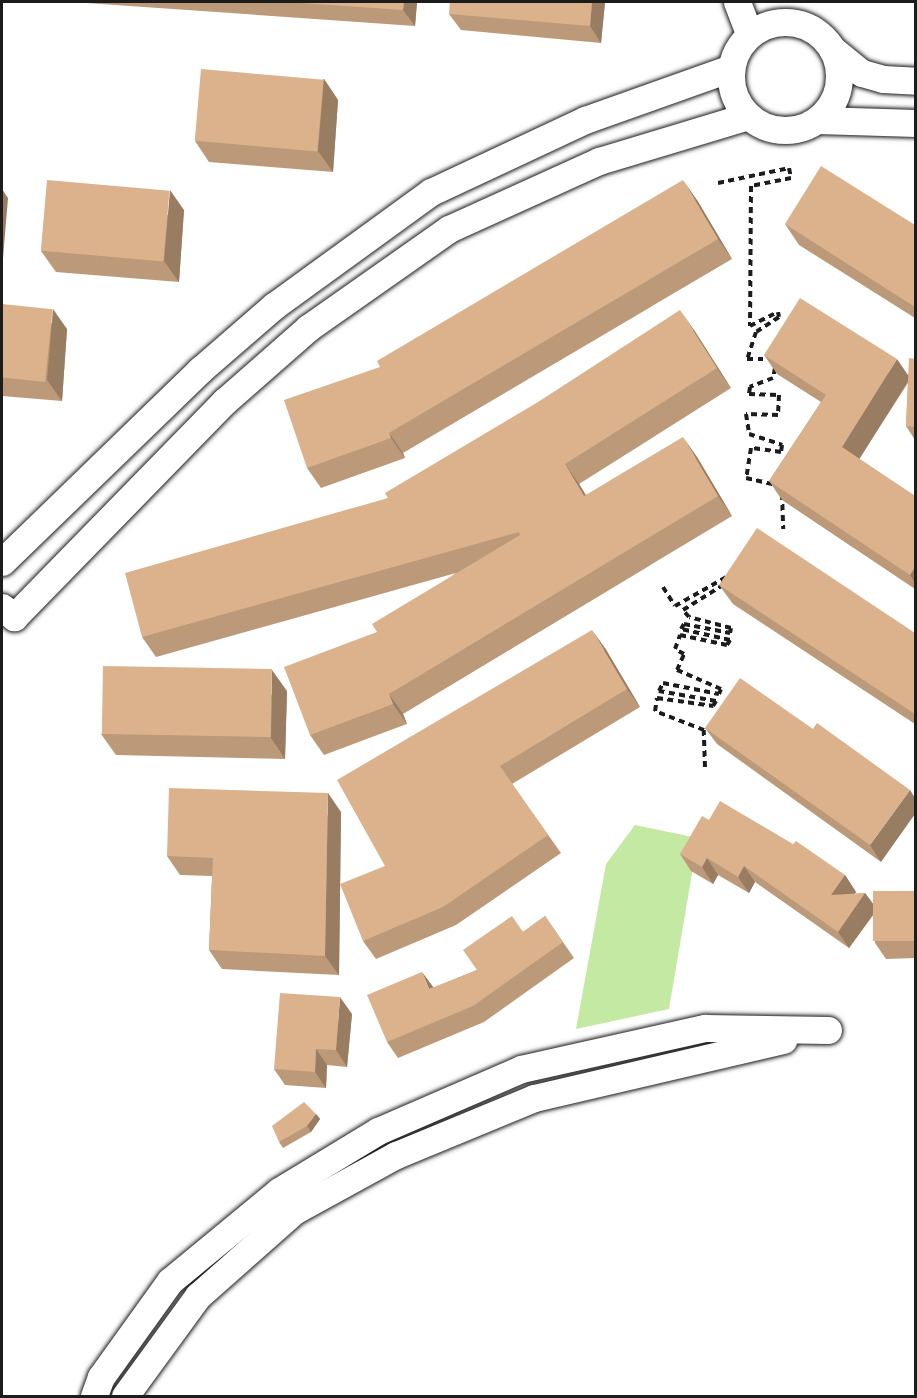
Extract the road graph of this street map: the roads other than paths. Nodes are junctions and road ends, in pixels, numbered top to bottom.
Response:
1 (737, 2) edge
2 (792, 12) edge
3 (749, 34) junction
4 (832, 49) junction
5 (731, 68) junction
6 (915, 81) edge
7 (748, 116) junction
8 (817, 120) junction
9 (915, 123) edge
10 (2, 562) edge
11 (2, 607) edge
12 (94, 1396) edge
13 (125, 1396) edge

1 - 3 street
2 - 3 street
2 - 4 street
3 - 5 street
4 - 6 street
4 - 8 street
5 - 7 street
5 - 10 street
7 - 8 street
7 - 11 street
8 - 9 street
12 - 13 street

